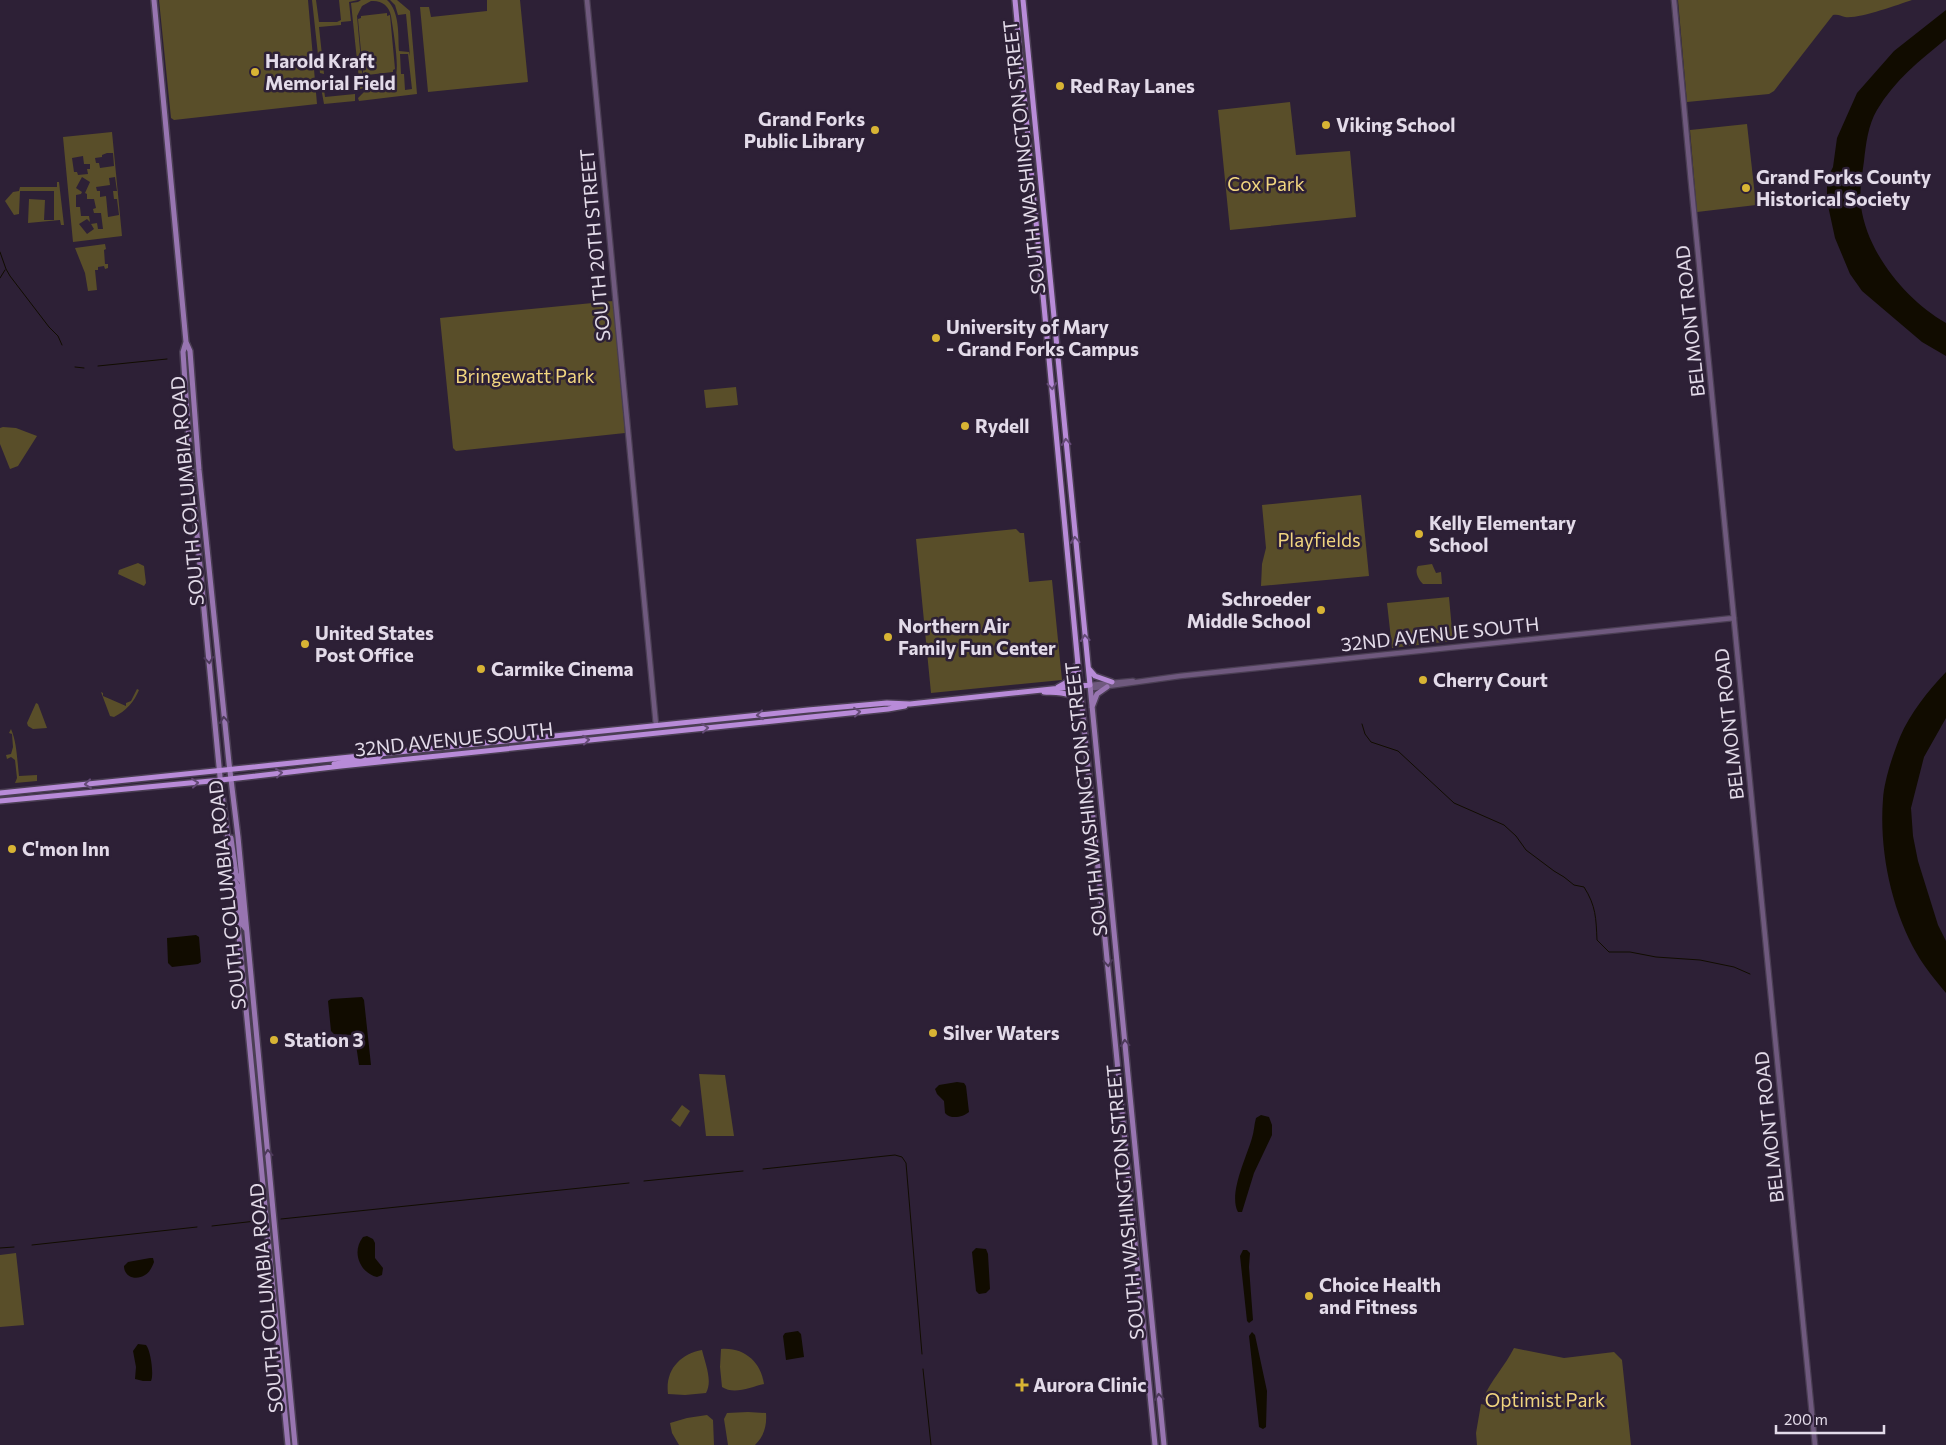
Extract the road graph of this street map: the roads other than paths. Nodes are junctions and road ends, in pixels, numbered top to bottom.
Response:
1 (154, 0) edge
2 (587, 0) edge
3 (1015, 0) edge
4 (1024, 0) edge
5 (1674, 0) edge
6 (186, 342) junction
7 (199, 470) junction
8 (191, 471) junction
9 (1078, 571) junction
10 (1069, 572) junction
11 (213, 611) junction
12 (204, 612) junction
13 (1734, 618) junction
14 (1077, 658) junction
15 (1089, 668) junction
16 (1149, 680) junction
17 (1112, 682) junction
18 (1090, 685) junction
19 (1080, 686) junction
20 (1107, 687) junction
21 (1048, 689) junction
22 (1028, 691) junction
23 (910, 704) junction
24 (1081, 707) junction
25 (1092, 707) junction
26 (808, 710) junction
27 (809, 717) junction
28 (656, 725) junction
29 (656, 733) junction
30 (519, 740) junction
31 (520, 747) junction
32 (439, 748) junction
33 (383, 753) junction
34 (440, 756) junction
35 (229, 769) junction
36 (220, 770) junction
37 (302, 771) junction
38 (230, 779) junction
39 (221, 780) junction
40 (0, 793) edge
41 (0, 801) edge
42 (228, 830) junction
43 (233, 878) junction
44 (242, 882) junction
45 (247, 932) junction
46 (288, 1445) edge
47 (295, 1445) edge
48 (1155, 1445) edge
49 (1164, 1445) edge
50 (1815, 1445) edge

1 - 6 main road, SOUTH COLUMBIA ROAD
2 - 28 street, SOUTH 20TH STREET
3 -> 10 main road, SOUTH WASHINGTON STREET
9 -> 4 main road, SOUTH WASHINGTON STREET
5 - 13 street, BELMONT ROAD
6 - 7 main road, SOUTH COLUMBIA ROAD
6 - 8 main road, SOUTH COLUMBIA ROAD
7 - 8 main road
7 - 11 main road, SOUTH COLUMBIA ROAD
8 - 12 main road, SOUTH COLUMBIA ROAD
9 - 10 main road
15 -> 9 main road, SOUTH WASHINGTON STREET
10 - 14 main road, SOUTH WASHINGTON STREET
11 - 12 main road
35 -> 11 main road, SOUTH COLUMBIA ROAD
12 -> 36 main road, SOUTH COLUMBIA ROAD
13 - 16 street, 32ND AVENUE SOUTH
13 - 50 street, BELMONT ROAD
14 - 19 main road, SOUTH WASHINGTON STREET
14 - 21 main road
15 - 17 main road
15 - 18 main road, SOUTH WASHINGTON STREET
16 - 17 street, 32ND AVENUE SOUTH
16 - 20 street, 32ND AVENUE SOUTH
17 - 18 street, 32ND AVENUE SOUTH
18 - 19 main road, 32ND AVENUE SOUTH
18 - 20 street, 32ND AVENUE SOUTH
18 - 25 main road, SOUTH WASHINGTON STREET
19 - 21 main road, 32ND AVENUE SOUTH
19 - 24 main road, SOUTH WASHINGTON STREET
20 - 25 main road
21 - 22 main road, 32ND AVENUE SOUTH
22 - 23 main road, 32ND AVENUE SOUTH
22 - 24 main road
23 - 26 main road, 32ND AVENUE SOUTH
27 -> 23 main road, 32ND AVENUE SOUTH
24 -> 48 main road, SOUTH WASHINGTON STREET
49 -> 25 main road, SOUTH WASHINGTON STREET
26 - 27 main road
26 -> 28 main road, 32ND AVENUE SOUTH
29 -> 27 main road, 32ND AVENUE SOUTH
28 - 29 main road
28 - 30 main road, 32ND AVENUE SOUTH
31 -> 29 main road, 32ND AVENUE SOUTH
30 - 31 main road
30 - 32 main road, 32ND AVENUE SOUTH
31 - 34 main road, 32ND AVENUE SOUTH
32 - 33 main road, 32ND AVENUE SOUTH
32 - 34 main road
33 - 35 main road, 32ND AVENUE SOUTH
33 - 37 main road
34 - 37 main road, 32ND AVENUE SOUTH
35 - 36 main road, 32ND AVENUE SOUTH
35 - 38 main road, SOUTH COLUMBIA ROAD
36 - 39 main road, SOUTH COLUMBIA ROAD
36 -> 40 main road, 32ND AVENUE SOUTH
38 -> 37 main road, 32ND AVENUE SOUTH
38 - 39 main road, 32ND AVENUE SOUTH
38 - 44 main road, SOUTH COLUMBIA ROAD
41 -> 39 main road, 32ND AVENUE SOUTH
39 - 42 main road, SOUTH COLUMBIA ROAD
42 - 43 main road, SOUTH COLUMBIA ROAD
42 - 44 main road
43 - 45 main road
43 - 46 main road, SOUTH COLUMBIA ROAD
44 - 45 main road, SOUTH COLUMBIA ROAD
47 -> 45 main road, SOUTH COLUMBIA ROAD

